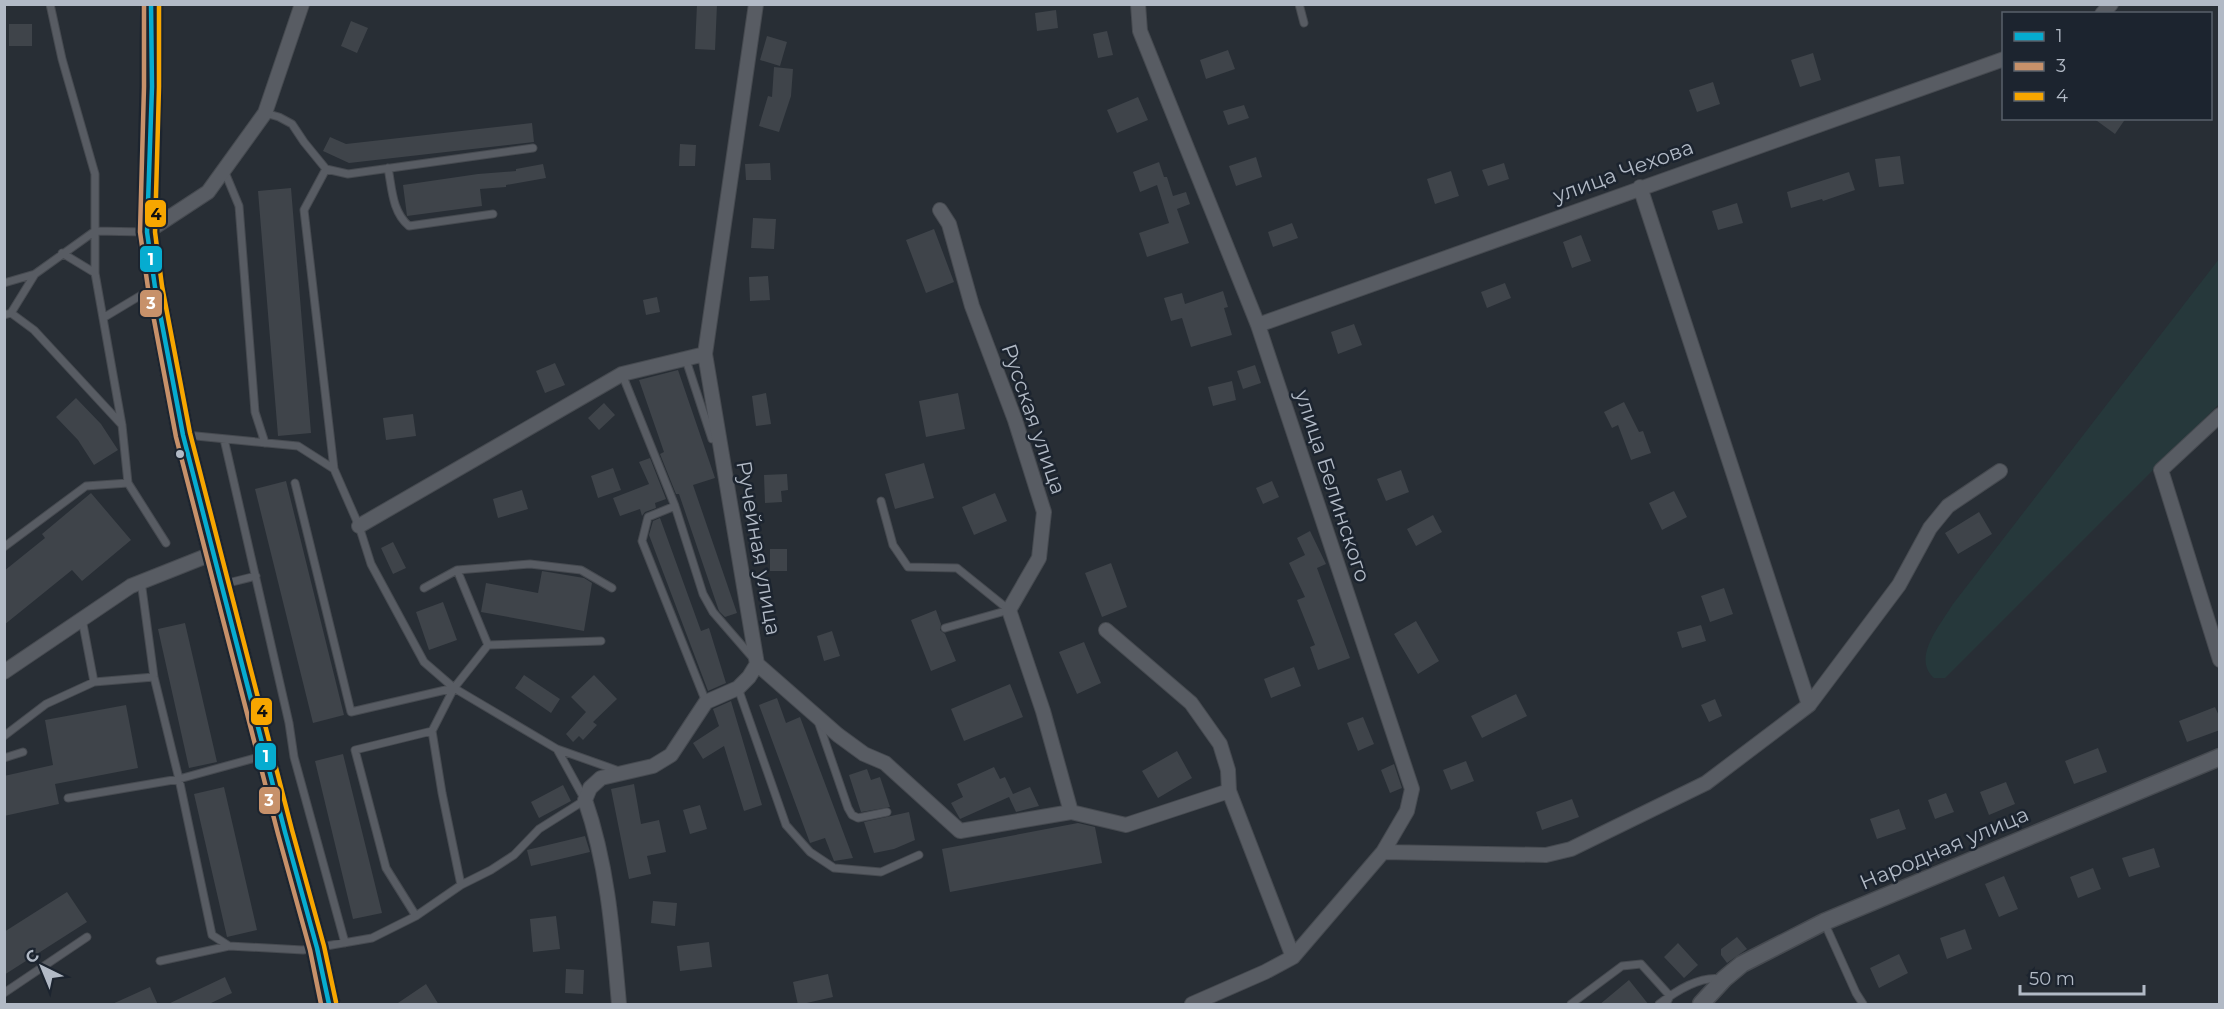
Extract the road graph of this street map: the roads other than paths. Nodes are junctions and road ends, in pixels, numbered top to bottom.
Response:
1 (50, 4) edge
2 (151, 4) edge
3 (302, 4) edge
4 (756, 4) edge
5 (1138, 4) edge
6 (1299, 4) edge
7 (1304, 23) dead end
8 (2002, 60) edge
9 (265, 113) junction
10 (533, 148) dead end
11 (388, 168) junction
12 (326, 169) junction
13 (224, 170) junction
14 (1640, 187) junction
15 (940, 210) dead end
16 (493, 214) dead end
17 (95, 231) junction
18 (147, 232) junction
19 (62, 253) junction
20 (95, 273) junction
21 (35, 274) junction
22 (4, 283) edge
23 (155, 287) junction
24 (8, 314) edge
25 (103, 318) junction
26 (1258, 325) junction
27 (705, 354) junction
28 (685, 357) junction
29 (622, 374) junction
30 (2220, 415) edge
31 (122, 424) junction
32 (183, 435) junction
33 (224, 439) junction
34 (712, 439) dead end
35 (266, 442) junction
36 (334, 469) junction
37 (2000, 471) dead end
38 (128, 483) junction
39 (295, 483) dead end
40 (881, 501) dead end
41 (675, 506) junction
42 (359, 526) junction
43 (166, 543) dead end
44 (4, 547) edge
45 (214, 553) junction
46 (457, 570) junction
47 (256, 576) junction
48 (141, 581) junction
49 (222, 584) junction
50 (424, 588) dead end
51 (612, 588) dead end
52 (1009, 610) junction
53 (82, 619) junction
54 (945, 628) dead end
55 (1106, 630) dead end
56 (601, 641) dead end
57 (488, 645) junction
58 (2220, 660) edge
59 (757, 664) junction
60 (4, 672) edge
61 (154, 677) junction
62 (94, 682) junction
63 (454, 688) junction
64 (738, 688) junction
65 (706, 702) junction
66 (1809, 705) junction
67 (817, 718) junction
68 (432, 731) junction
69 (4, 736) edge
70 (557, 749) junction
71 (23, 752) dead end
72 (2220, 757) edge
73 (4, 758) edge
74 (255, 758) dead end
75 (622, 772) junction
76 (179, 780) junction
77 (1229, 791) junction
78 (68, 798) dead end
79 (585, 800) junction
80 (887, 812) dead end
81 (1071, 812) junction
82 (1383, 852) junction
83 (919, 855) dead end
84 (461, 885) junction
85 (416, 916) junction
86 (1824, 922) junction
87 (87, 937) dead end
88 (345, 943) junction
89 (229, 946) junction
90 (317, 948) junction
91 (1293, 957) junction
92 (160, 962) dead end
93 (1724, 979) junction
94 (4, 993) edge
95 (1670, 996) junction
96 (329, 1005) edge
97 (619, 1005) edge
98 (1192, 1005) edge
99 (1571, 1005) edge
100 (1659, 1005) edge
101 (1666, 1005) edge
102 (1701, 1005) edge
103 (1863, 1005) edge

1 - 17 lane
2 - 18 main road
3 - 9 street
4 - 27 street, Ручейная улица
5 - 26 street, улица Белинского
6 - 7 lane
8 - 14 street, улица Чехова
9 - 12 lane
9 - 13 street
10 - 11 lane
11 - 12 lane
11 - 16 lane
12 - 36 lane
13 - 18 street
13 - 35 lane
14 - 26 street, улица Чехова
14 - 66 street
15 - 52 street, Русская улица
17 - 18 lane
17 - 19 lane
17 - 20 lane
18 - 23 main road
19 - 20 lane
19 - 21 lane
20 - 25 lane
21 - 22 lane
21 - 24 lane
23 - 25 lane
23 - 32 main road
24 - 31 lane
25 - 31 lane
26 - 82 street, улица Белинского
27 - 28 street
27 - 59 street, Ручейная улица
28 - 29 street
28 - 34 lane
29 - 41 lane
29 - 42 street
30 - 58 street
31 - 38 lane
32 - 33 lane
32 - 45 main road
33 - 35 lane
33 - 47 lane
35 - 36 lane
36 - 42 lane
37 - 66 street
38 - 43 lane
38 - 44 lane
39 - 63 lane
40 - 52 lane
41 - 59 lane
41 - 65 lane
42 - 63 lane
45 - 48 street
45 - 49 main road
46 - 50 lane
46 - 51 lane
46 - 57 lane
47 - 49 lane
47 - 88 lane
48 - 53 street
48 - 61 lane
49 - 90 main road
52 - 54 lane
52 - 81 street
53 - 60 street
53 - 62 lane
55 - 77 street
56 - 57 lane
57 - 63 lane
59 - 64 street, Ручейная улица
59 - 67 street
61 - 62 lane
61 - 76 lane
62 - 69 lane
63 - 68 lane
63 - 70 lane
64 - 65 street, Ручейная улица
64 - 83 lane
65 - 75 street
66 - 82 street
67 - 80 lane
67 - 81 street
68 - 84 lane
68 - 85 lane
70 - 75 lane
70 - 79 lane
71 - 73 lane
72 - 86 street, Народная улица
74 - 76 lane
75 - 79 street
76 - 78 lane
76 - 89 lane
77 - 81 street
77 - 91 street
79 - 84 lane
79 - 97 street
82 - 91 street, улица Белинского
84 - 85 lane
85 - 88 lane
86 - 93 street, Народная улица
86 - 103 lane
87 - 94 lane
88 - 90 lane
89 - 90 lane
89 - 92 lane
90 - 96 main road
91 - 98 street
93 - 95 lane
93 - 102 street, Народная улица
95 - 99 lane
95 - 100 lane
95 - 101 lane

